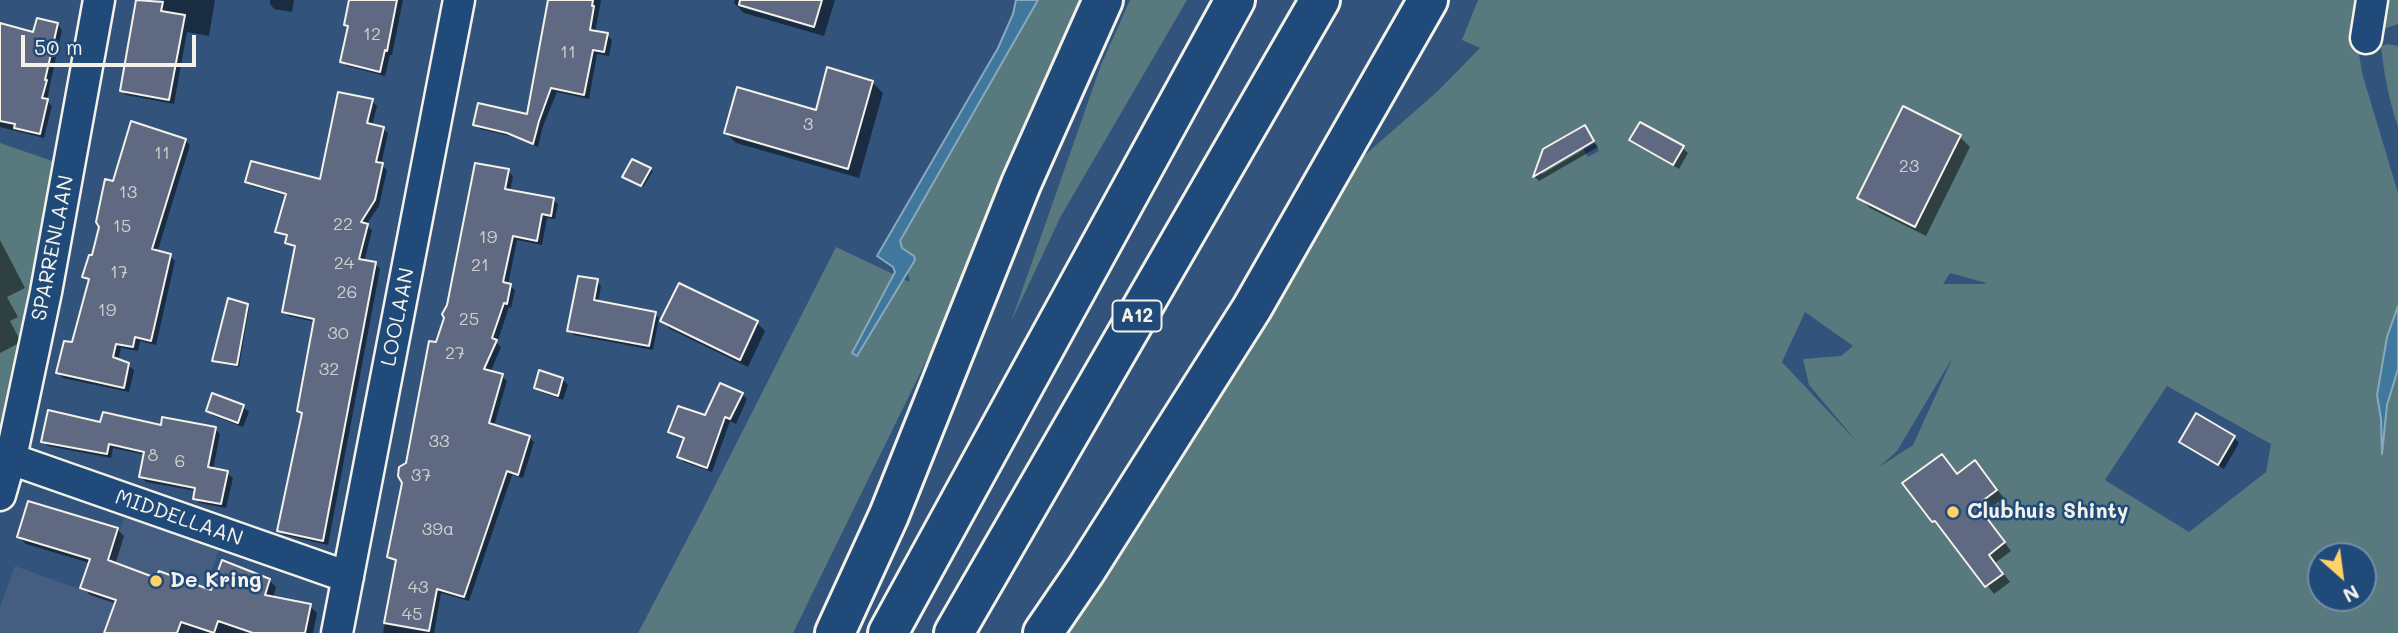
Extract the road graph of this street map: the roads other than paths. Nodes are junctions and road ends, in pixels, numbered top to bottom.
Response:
1 (99, 0) edge
2 (459, 0) edge
3 (1103, 0) edge
4 (1235, 0) edge
5 (1320, 0) edge
6 (1428, 0) edge
7 (2372, 0) edge
8 (2366, 38) dead end
9 (10, 459) junction
10 (0, 495) edge
11 (348, 577) junction
12 (337, 633) edge
13 (835, 633) edge
14 (888, 633) edge
15 (954, 633) edge
16 (1043, 633) edge

1 - 9 street, SPARRENLAAN
2 - 11 street, LOOLAAN
3 - 13 highway
4 - 14 highway
5 - 15 highway, A12
6 - 16 highway
7 - 8 street
9 - 10 street, SPARRENLAAN
9 - 11 street, MIDDELLAAN
11 - 12 street, LOOLAAN

